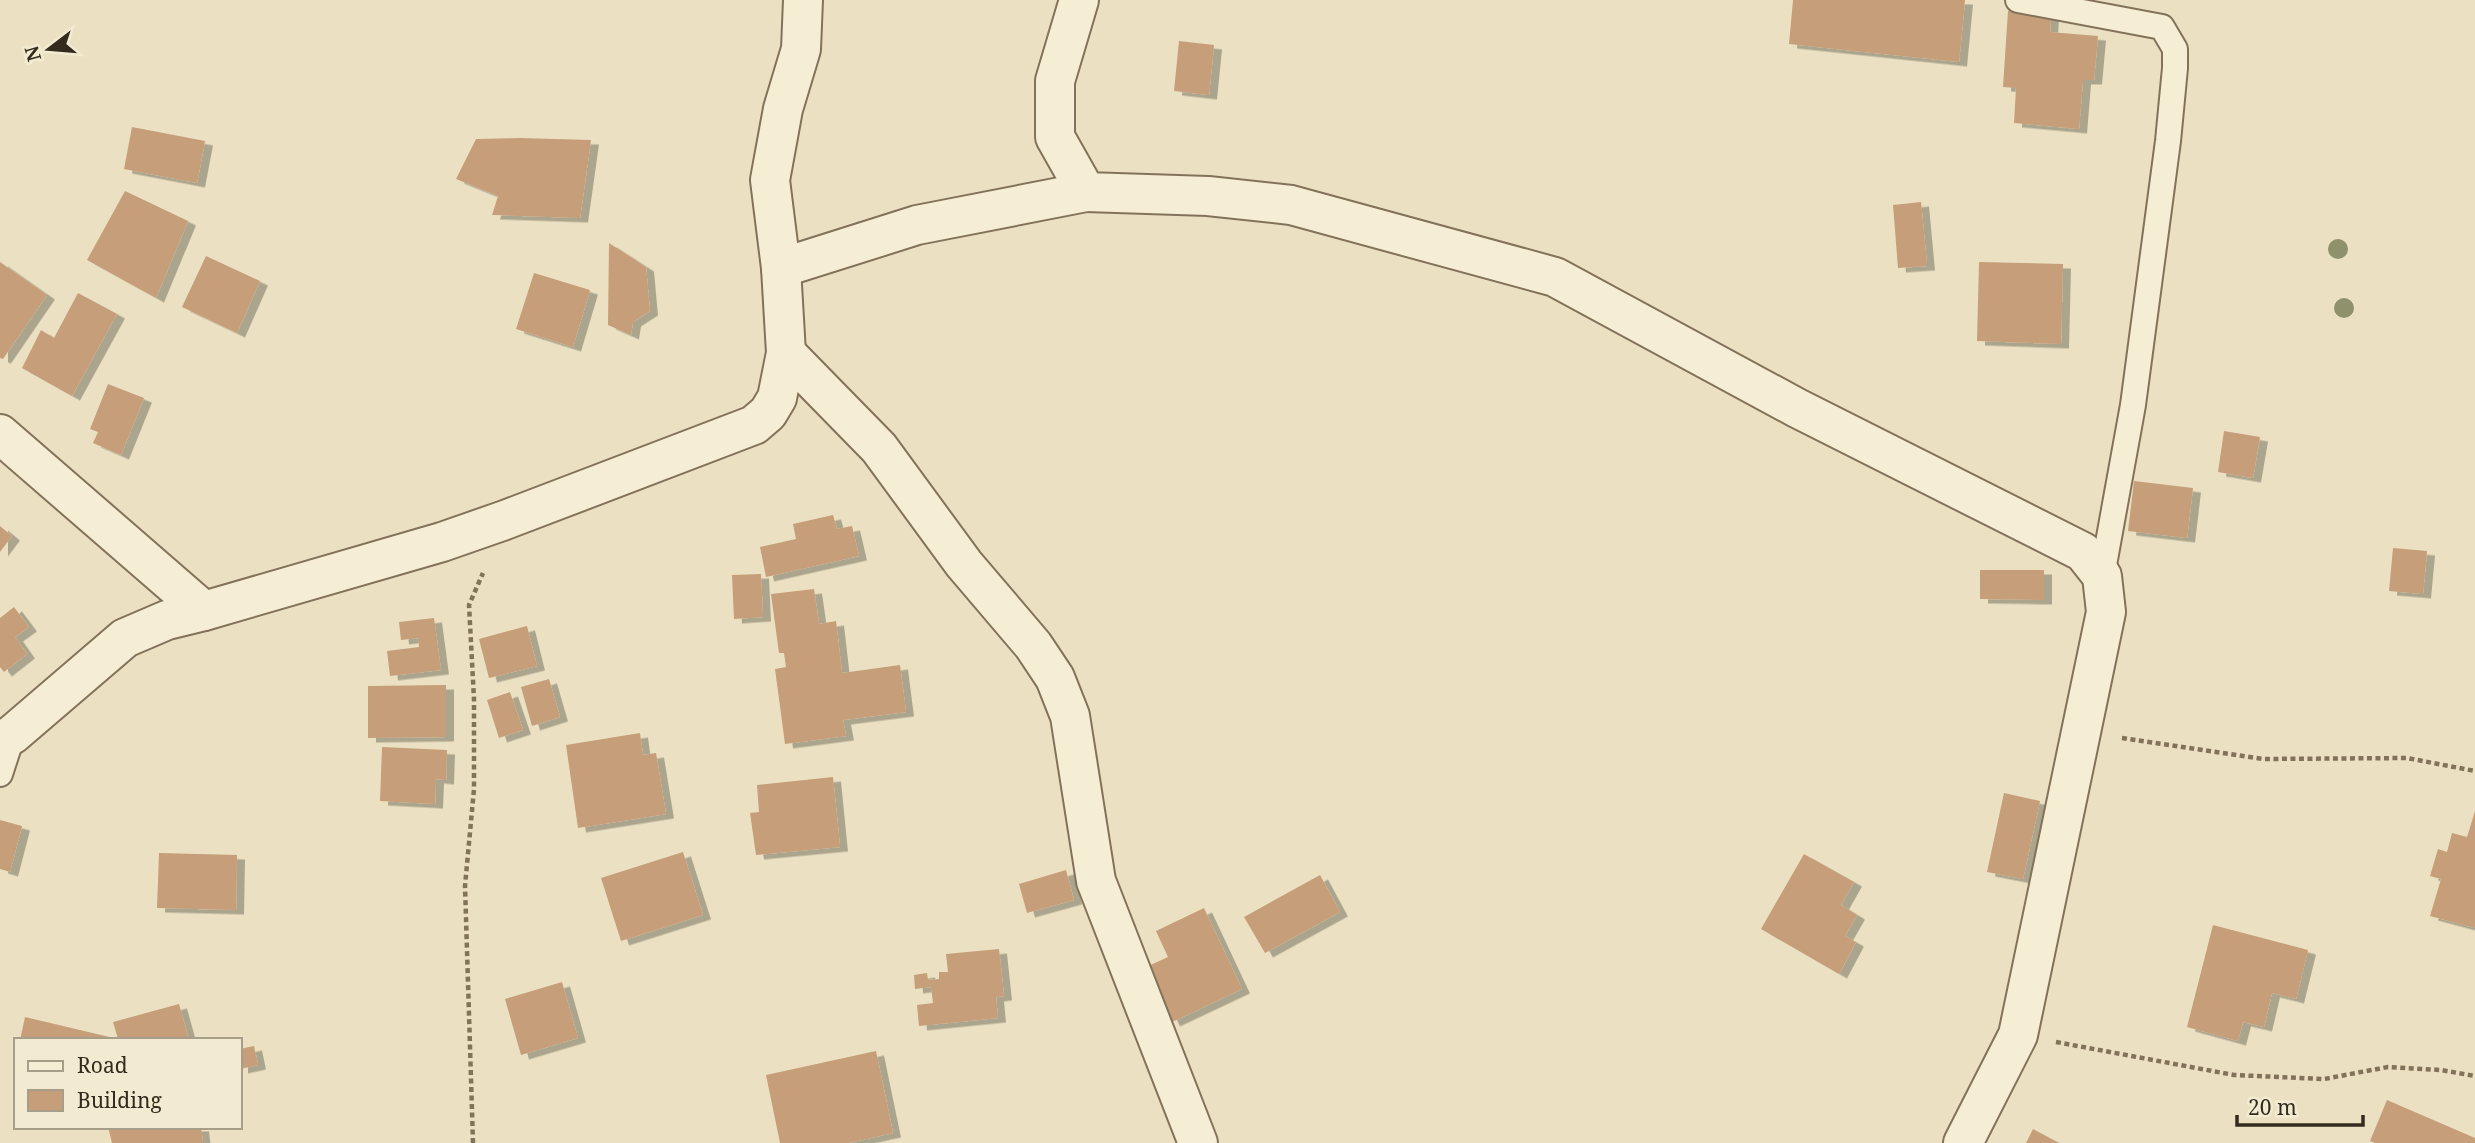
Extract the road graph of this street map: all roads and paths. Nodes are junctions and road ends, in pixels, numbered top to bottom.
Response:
1 (803, 0) edge
2 (1079, 0) edge
3 (2018, 0) edge
4 (1086, 192) junction
5 (781, 268) junction
6 (786, 353) junction
7 (0, 434) edge
8 (505, 520) junction
9 (2102, 576) junction
10 (204, 611) junction
11 (2081, 732) junction
12 (6, 738) edge
13 (2475, 771) edge
14 (0, 774) edge
15 (2018, 1035) junction
16 (2475, 1076) edge
17 (472, 1143) edge
18 (1199, 1143) edge
19 (1963, 1143) edge

1 - 5 street
2 - 4 street
3 - 9 lane
4 - 5 street
4 - 9 street
5 - 6 street
6 - 8 street
6 - 18 street
7 - 10 street
8 - 10 street
8 - 17 path
9 - 11 street
10 - 12 street
11 - 13 path
11 - 15 street
12 - 14 lane
15 - 16 path
15 - 19 street

